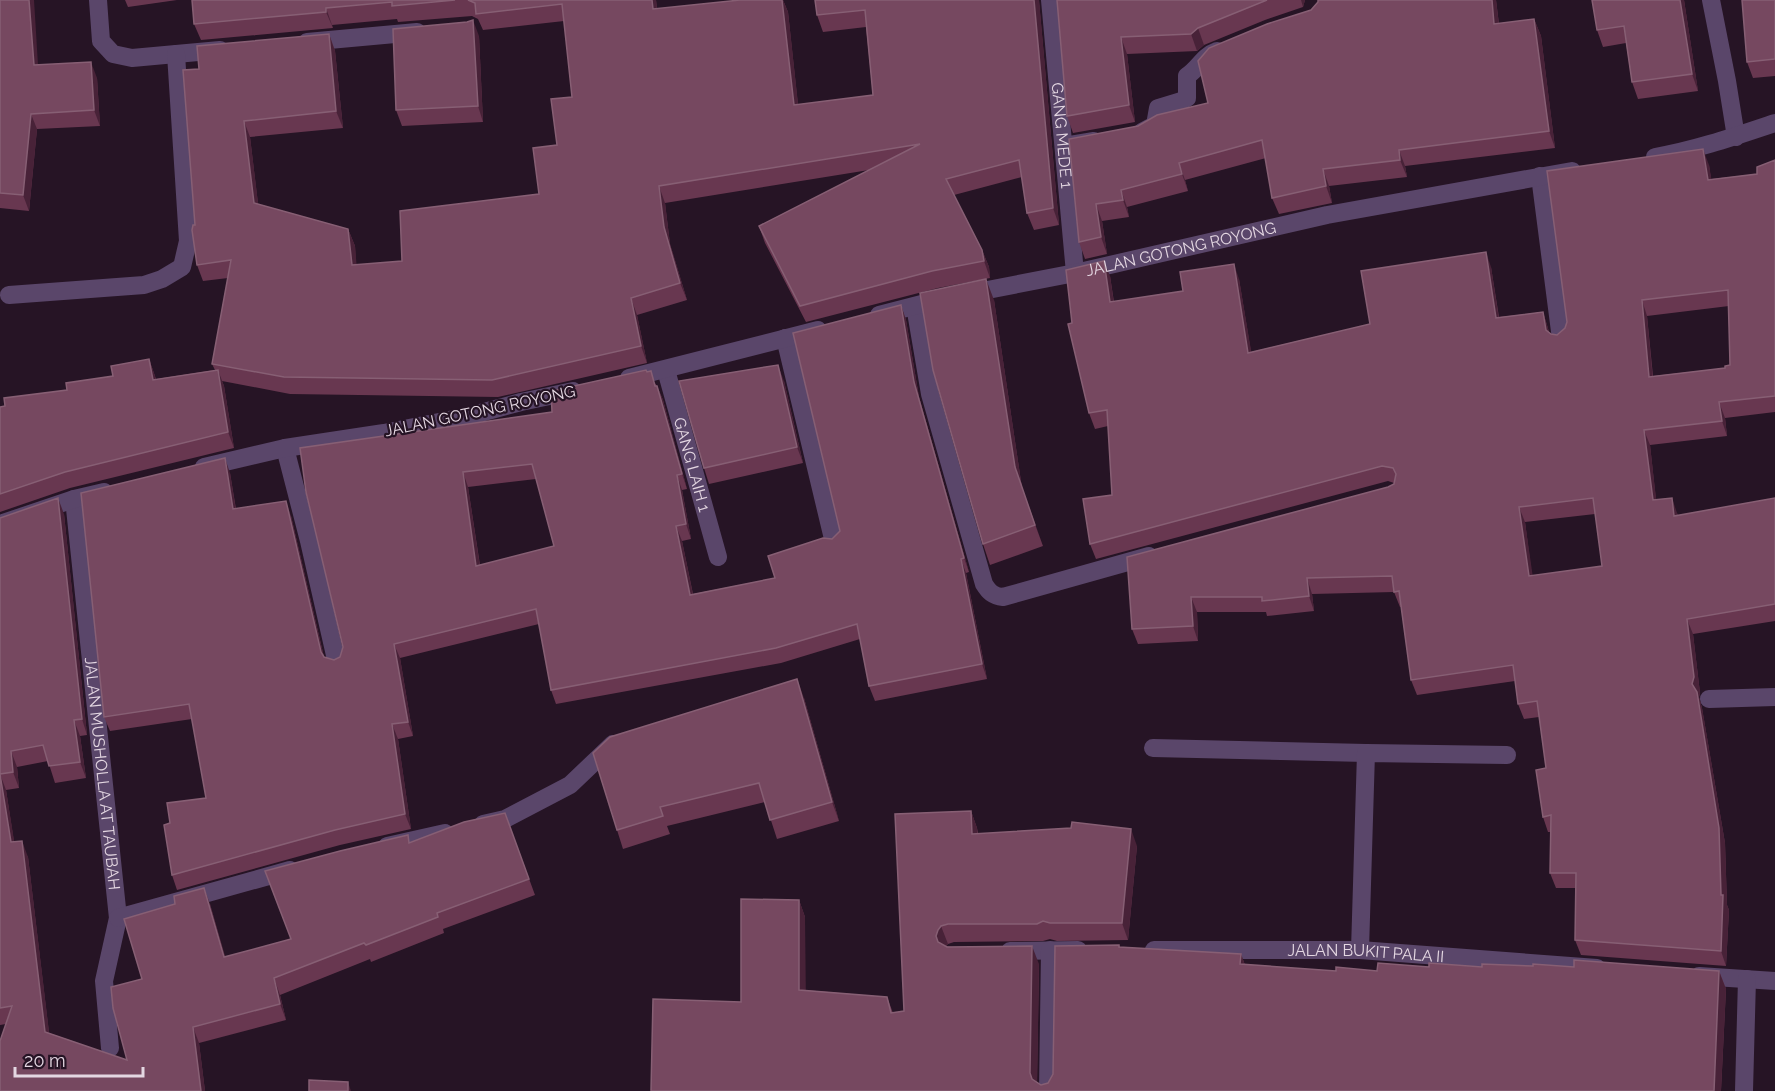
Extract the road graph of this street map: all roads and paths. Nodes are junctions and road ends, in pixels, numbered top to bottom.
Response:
1 (98, 0) edge
2 (1050, 0) edge
3 (1711, 0) edge
4 (437, 30) edge
5 (295, 43) edge
6 (1233, 45) edge
7 (236, 49) edge
8 (176, 54) junction
9 (1775, 123) edge
10 (1736, 136) junction
11 (1064, 146) junction
12 (1640, 159) edge
13 (1584, 169) edge
14 (1540, 176) junction
15 (1075, 273) junction
16 (9, 295) dead end
17 (915, 306) junction
18 (861, 320) edge
19 (839, 325) edge
20 (785, 339) junction
21 (1561, 339) edge
22 (666, 370) junction
23 (611, 383) edge
24 (588, 388) edge
25 (285, 448) junction
26 (182, 472) edge
27 (116, 489) edge
28 (74, 499) junction
29 (0, 524) edge
30 (834, 543) edge
31 (1168, 551) edge
32 (718, 557) dead end
33 (337, 664) edge
34 (1775, 697) edge
35 (1708, 699) dead end
36 (627, 737) edge
37 (1153, 748) dead end
38 (1366, 753) junction
39 (1507, 755) dead end
40 (366, 851) edge
41 (308, 866) edge
42 (118, 918) junction
43 (1050, 950) junction
44 (1098, 950) edge
45 (1134, 950) edge
46 (1360, 950) junction
47 (990, 952) edge
48 (1618, 970) edge
49 (1676, 974) edge
50 (1747, 980) junction
51 (1775, 981) edge
52 (110, 1048) dead end
53 (1048, 1091) edge
54 (1744, 1091) edge

1 - 8 street
2 - 11 street, GANG MEDE 1
3 - 10 street
4 - 5 street
6 - 11 street
7 - 8 street
8 - 16 street
9 - 10 street
10 - 12 street
11 - 15 street, GANG MEDE 1
13 - 14 street, JALAN GOTONG ROYONG
14 - 15 street, JALAN GOTONG ROYONG
14 - 21 street
15 - 17 street, JALAN GOTONG ROYONG
17 - 18 street, JALAN GOTONG ROYONG
17 - 31 street
19 - 20 street
20 - 22 street
20 - 30 street
22 - 23 street
22 - 32 street, GANG LAIH 1
24 - 25 street, JALAN GOTONG ROYONG
25 - 26 street, JALAN GOTONG ROYONG
25 - 33 street
27 - 28 street
28 - 29 street
28 - 42 street, JALAN MUSHOLLA AT TAUBAH
34 - 35 street
36 - 40 street
37 - 38 street
38 - 39 street
38 - 46 street
41 - 42 street
42 - 52 street, JALAN MUSHOLLA AT TAUBAH
43 - 44 street
43 - 47 street
43 - 53 street
45 - 46 street, JALAN BUKIT PALA II
46 - 48 street, JALAN BUKIT PALA II
49 - 50 street
50 - 51 street
50 - 54 street

